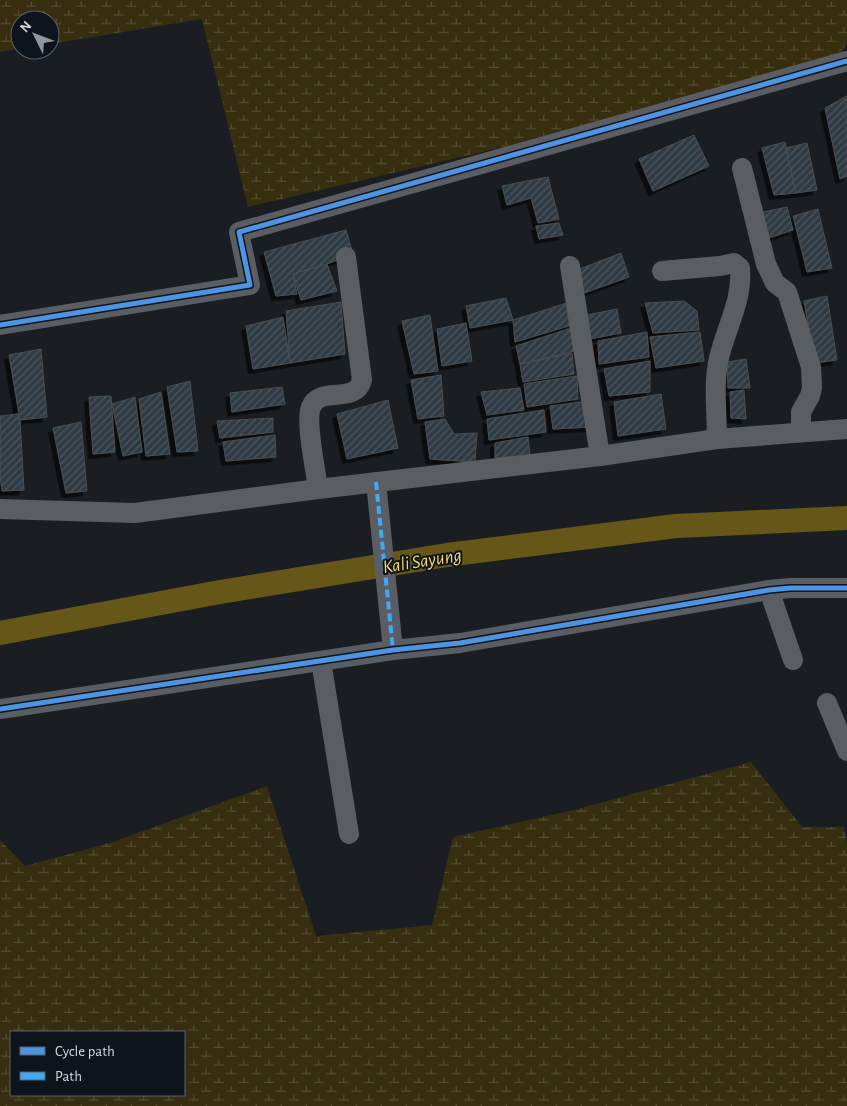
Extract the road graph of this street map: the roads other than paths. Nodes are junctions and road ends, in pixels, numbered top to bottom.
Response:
1 (847, 61) edge
2 (742, 168) dead end
3 (346, 257) dead end
4 (570, 266) dead end
5 (662, 271) dead end
6 (0, 325) edge
7 (847, 429) edge
8 (801, 432) junction
9 (717, 439) junction
10 (600, 456) junction
11 (377, 488) junction
12 (318, 489) junction
13 (0, 509) edge
14 (847, 588) edge
15 (769, 590) junction
16 (392, 642) junction
17 (793, 660) dead end
18 (321, 661) junction
19 (827, 703) dead end
20 (0, 709) edge
21 (847, 751) edge
22 (349, 834) dead end

1 - 6 street
2 - 8 street
3 - 12 street
4 - 10 street
5 - 9 street
7 - 8 street
8 - 9 street
9 - 10 street
10 - 11 street
11 - 12 street
11 - 16 street
12 - 13 street
14 - 15 street
15 - 16 street
15 - 17 street
16 - 18 street
18 - 20 street
18 - 22 street
19 - 21 street

